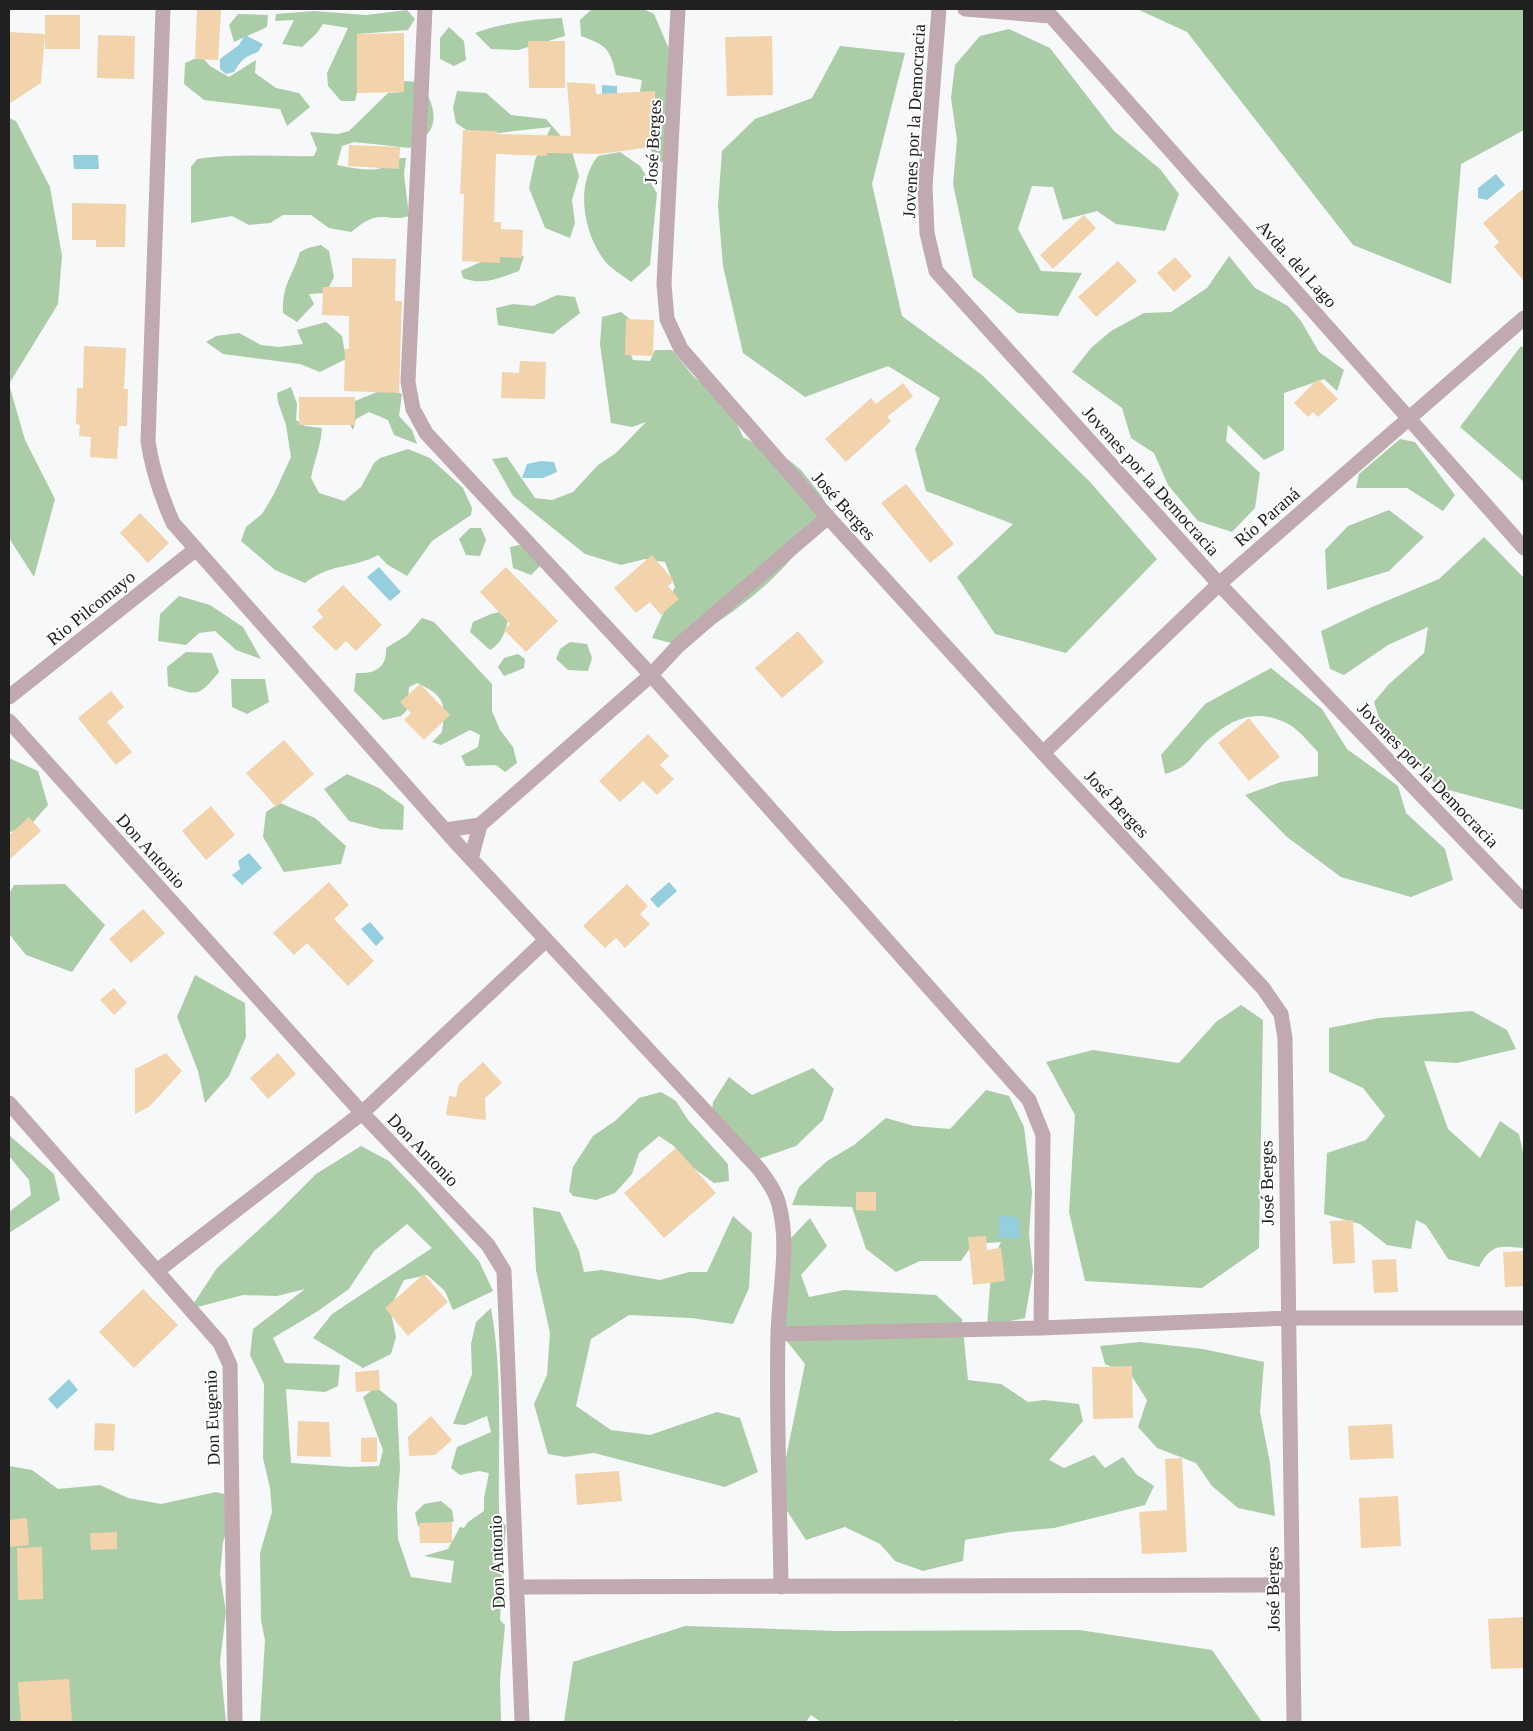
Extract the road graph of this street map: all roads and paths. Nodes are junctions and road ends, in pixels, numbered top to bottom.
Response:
1 (164, 9) edge
2 (425, 9) edge
3 (678, 9) edge
4 (939, 9) edge
5 (965, 9) edge
6 (1045, 12) edge
7 (1524, 318) edge
8 (1409, 418) junction
9 (828, 516) junction
10 (1524, 548) edge
11 (196, 549) junction
12 (1219, 584) junction
13 (650, 675) junction
14 (9, 698) edge
15 (9, 721) edge
16 (1043, 753) junction
17 (480, 824) junction
18 (445, 830) junction
19 (471, 859) junction
20 (1524, 902) edge
21 (546, 940) junction
22 (9, 1103) edge
23 (362, 1113) junction
24 (157, 1271) junction
25 (1288, 1318) junction
26 (1524, 1318) edge
27 (1041, 1328) junction
28 (778, 1334) junction
29 (1292, 1584) junction
30 (517, 1587) junction
31 (781, 1587) junction
32 (236, 1722) edge
33 (522, 1722) edge
34 (1294, 1722) edge

1 - 11 street
2 - 13 street
3 - 9 street, José Berges
4 - 12 street, Jovenes por la Democracia
5 - 6 street
6 - 8 street, Avda. del Lago
7 - 8 street, Río Paraná
8 - 10 street, Avda. del Lago
8 - 12 street, Río Paraná
9 - 13 street
9 - 16 street, José Berges
11 - 14 street, Rio Pilcomayo
11 - 18 street
12 - 16 street, Río Paraná
12 - 20 street, Jovenes por la Democracia
13 - 17 street
13 - 27 street
15 - 23 street, Don Antonio
16 - 25 street, José Berges
17 - 18 street
17 - 19 street
18 - 19 street
19 - 21 street
21 - 23 street
21 - 28 street
22 - 24 street, Don Eugenio
23 - 24 street
23 - 30 street, Don Antonio
24 - 32 street, Don Eugenio
25 - 26 street
25 - 27 street
25 - 29 street, José Berges
27 - 28 street
28 - 31 street
29 - 31 street
29 - 34 street, José Berges
30 - 31 street
30 - 33 street, Don Antonio

